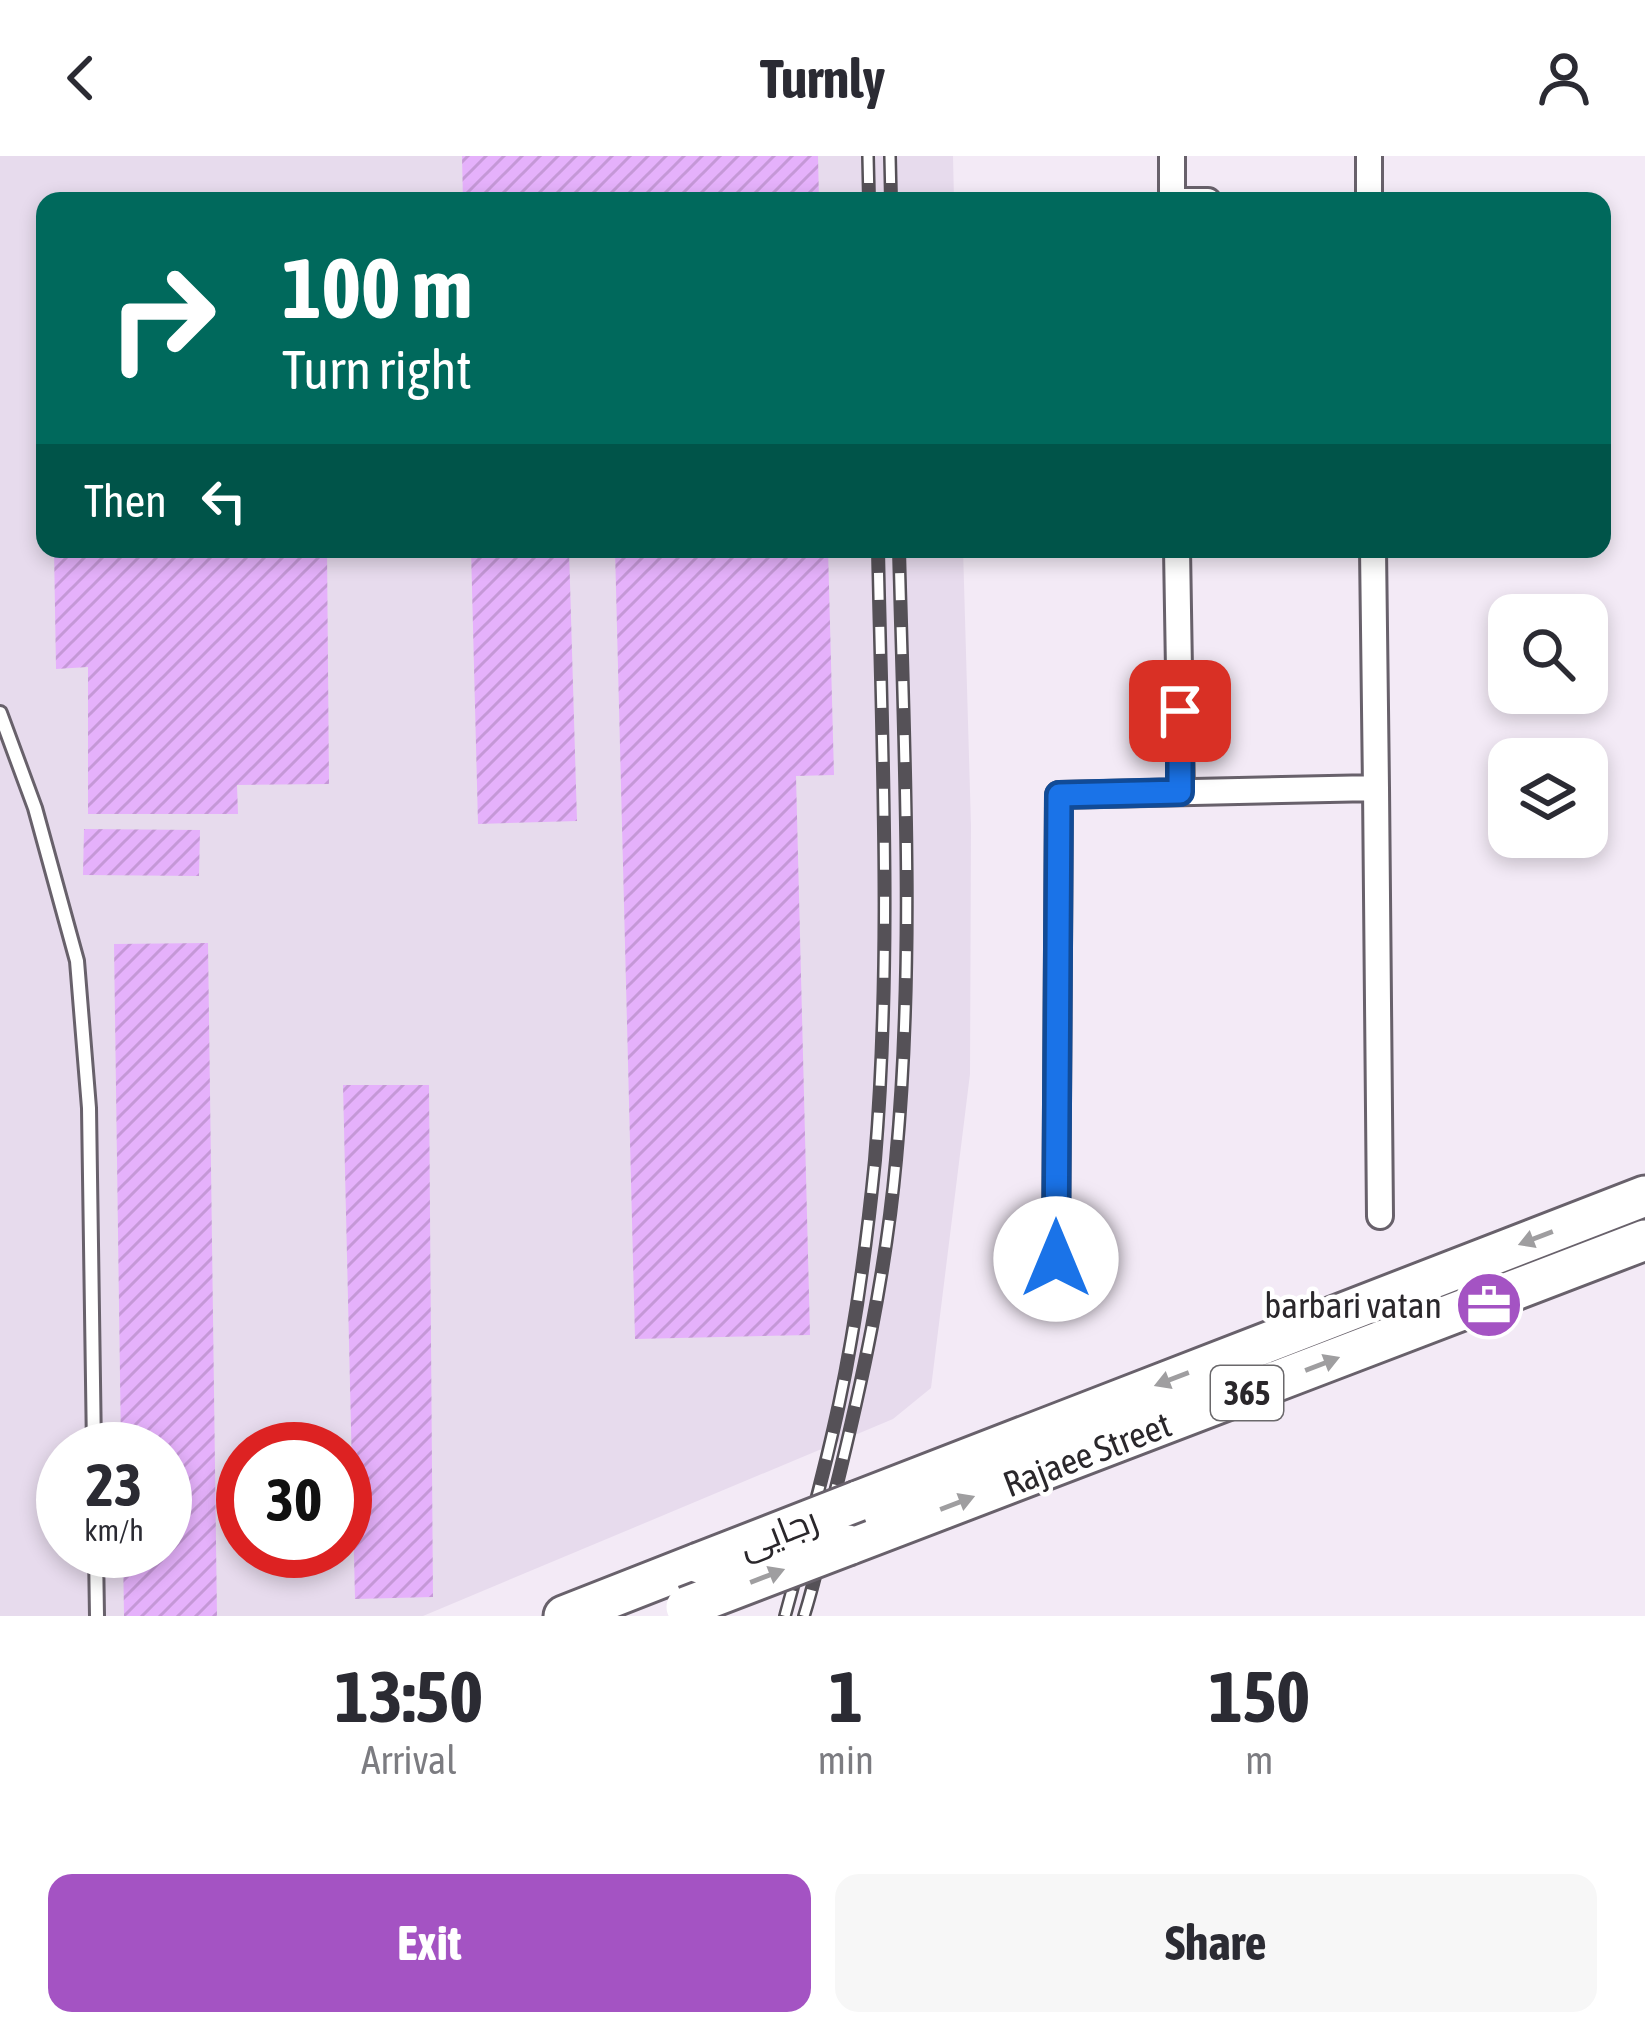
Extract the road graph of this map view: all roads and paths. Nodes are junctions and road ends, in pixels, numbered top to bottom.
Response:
1 (1172, 156) edge
2 (1369, 156) edge
3 (1172, 192) edge
4 (1369, 192) edge
5 (1177, 558) edge
6 (1373, 558) edge
7 (0, 713) edge
8 (1376, 788) junction
9 (1180, 792) junction
10 (1645, 1196) edge
11 (1380, 1216) dead end
12 (1645, 1240) edge
13 (1056, 1259) dead end
14 (94, 1422) edge
15 (858, 1501) joint
16 (97, 1578) edge
17 (675, 1611) edge
18 (98, 1616) edge
19 (564, 1616) edge

1 - 3 street
2 - 4 street
5 - 9 street
6 - 8 street
7 - 14 lane
8 - 9 street
8 - 11 street
9 - 13 street
10 -> 15 main road, Rajaee Street / 365
17 -> 12 main road, Rajaee Street / 365, bridge
15 - 19 main road, رجایی / 365, bridge
16 - 18 lane

